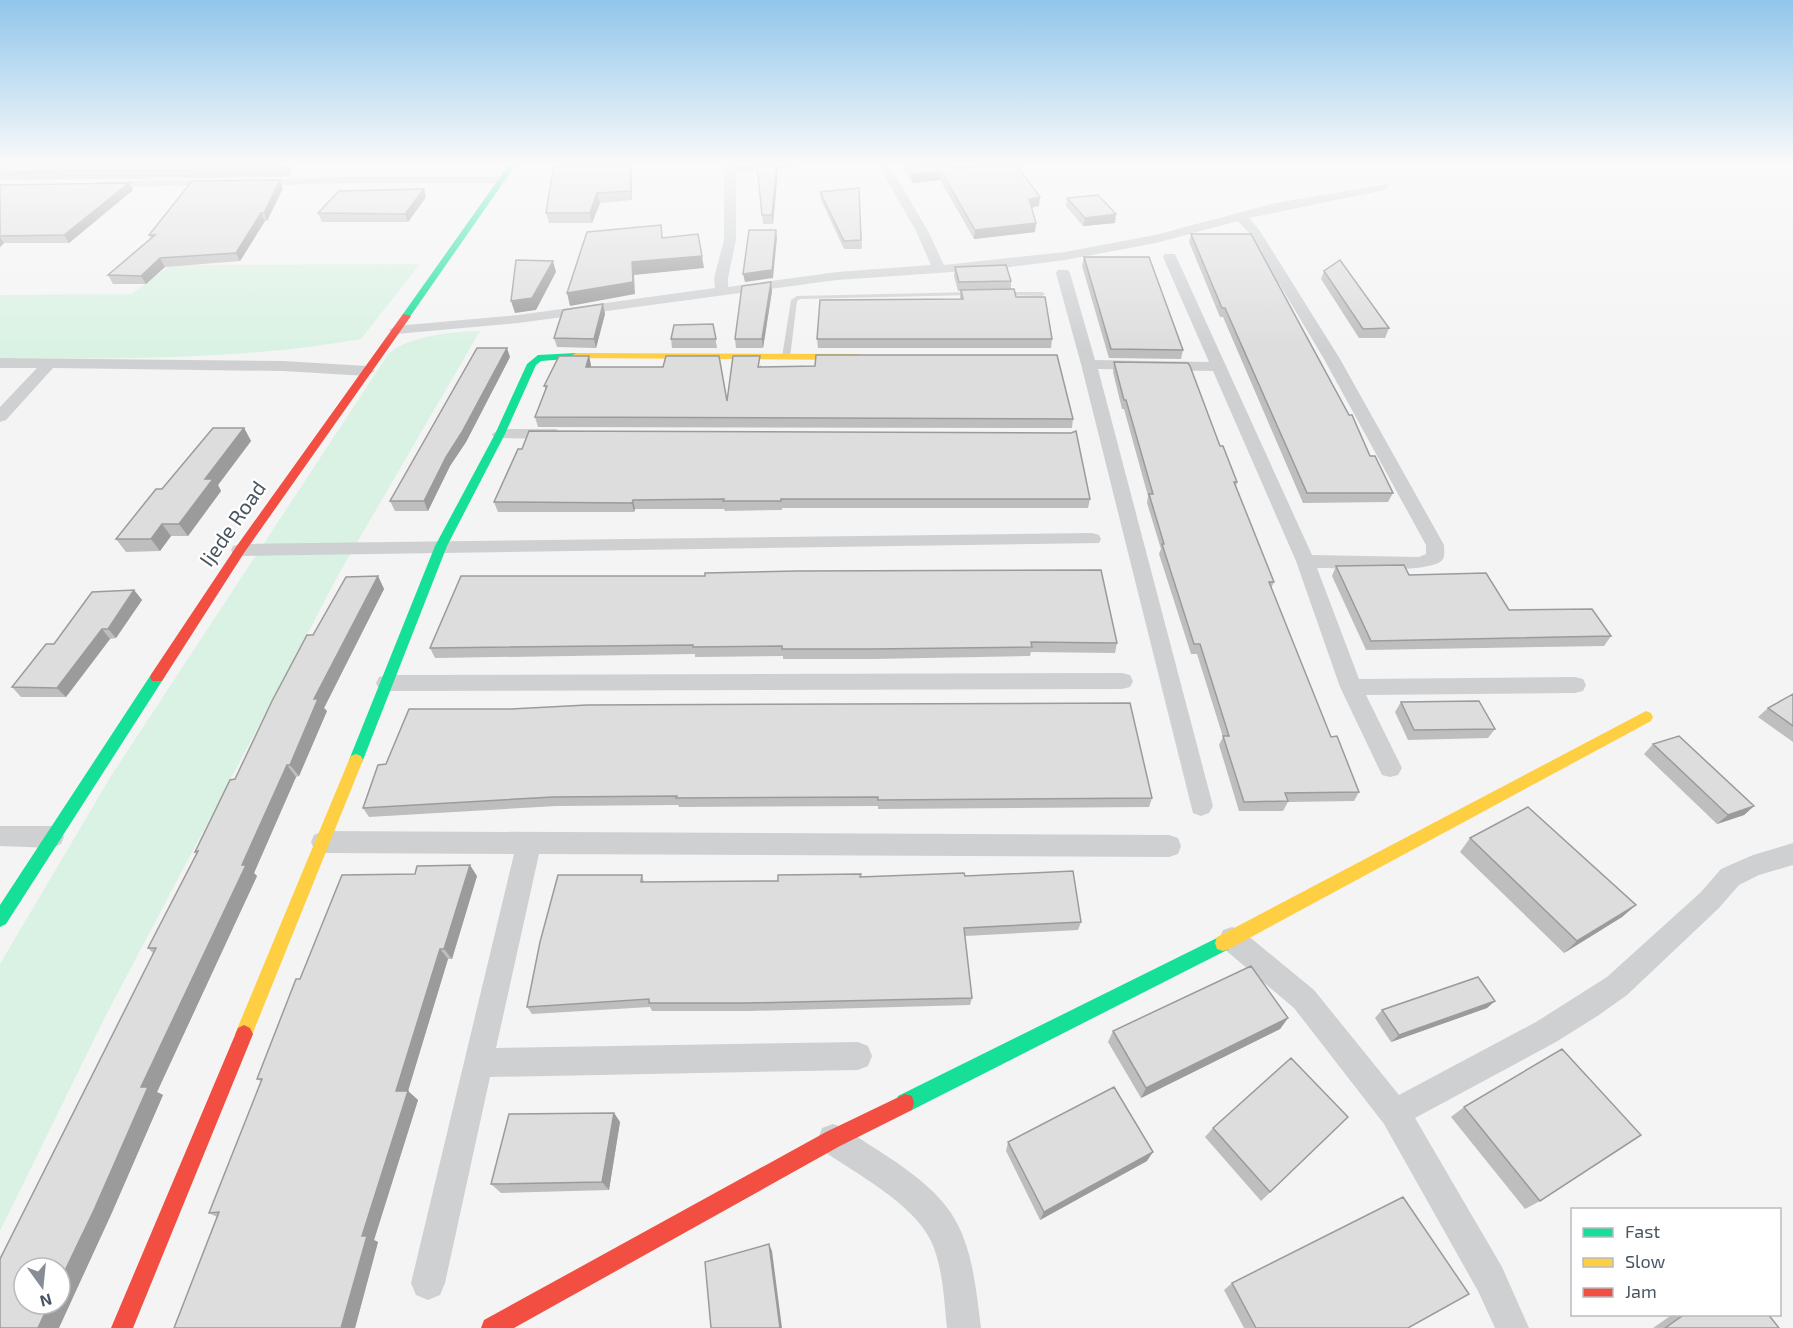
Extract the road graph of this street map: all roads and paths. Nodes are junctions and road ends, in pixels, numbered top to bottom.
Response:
1 (470, 225) edge
2 (730, 225) edge
3 (918, 225) edge
4 (1210, 225) edge
5 (1248, 225) edge
6 (1170, 257) dead end
7 (939, 268) junction
8 (1063, 273) dead end
9 (722, 291) junction
10 (983, 294) edge
11 (995, 294) edge
12 (1042, 294) edge
13 (396, 330) junction
14 (786, 357) junction
15 (867, 357) edge
16 (0, 363) edge
17 (1089, 364) junction
18 (48, 365) junction
19 (1219, 367) junction
20 (366, 371) junction
21 (0, 417) edge
22 (500, 434) junction
23 (571, 434) edge
24 (1092, 539) dead end
25 (441, 546) junction
26 (240, 550) junction
27 (1305, 561) junction
28 (1122, 681) dead end
29 (387, 683) junction
30 (1575, 686) dead end
31 (1351, 687) junction
32 (1646, 717) dead end
33 (1390, 768) dead end
34 (1201, 806) dead end
35 (0, 836) edge
36 (52, 837) junction
37 (323, 842) junction
38 (529, 844) junction
39 (1169, 846) dead end
40 (1793, 854) edge
41 (0, 919) edge
42 (1232, 939) junction
43 (858, 1056) dead end
44 (480, 1063) junction
45 (1395, 1113) junction
46 (833, 1139) junction
47 (428, 1283) dead end
48 (122, 1328) edge
49 (492, 1328) edge
50 (964, 1328) edge
51 (1512, 1328) edge

1 - 13 street, Ijede Road
2 - 9 street
3 - 7 street
4 - 7 street
5 - 27 street
6 - 19 street
7 - 9 street
8 - 17 street
9 - 13 street
10 - 14 lane
11 - 12 lane
13 - 20 street, Ijede Road
14 - 15 street
14 - 22 street
16 - 18 street
17 - 19 street
17 - 34 street
18 - 20 street
18 - 21 street
19 - 27 street
20 - 26 street, Ijede Road
22 - 23 street
22 - 25 street
24 - 25 street
25 - 26 street
25 - 29 street
26 - 36 street, Ijede Road
27 - 31 street
28 - 29 street
29 - 37 street
30 - 31 street
31 - 33 street
32 - 42 street
35 - 36 street
36 - 41 street, Ijede Road
37 - 38 street
37 - 48 street
38 - 39 street
38 - 44 street
40 - 45 street
42 - 45 street
42 - 46 street
43 - 44 street
44 - 47 street
45 - 51 street
46 - 49 street
46 - 50 street

